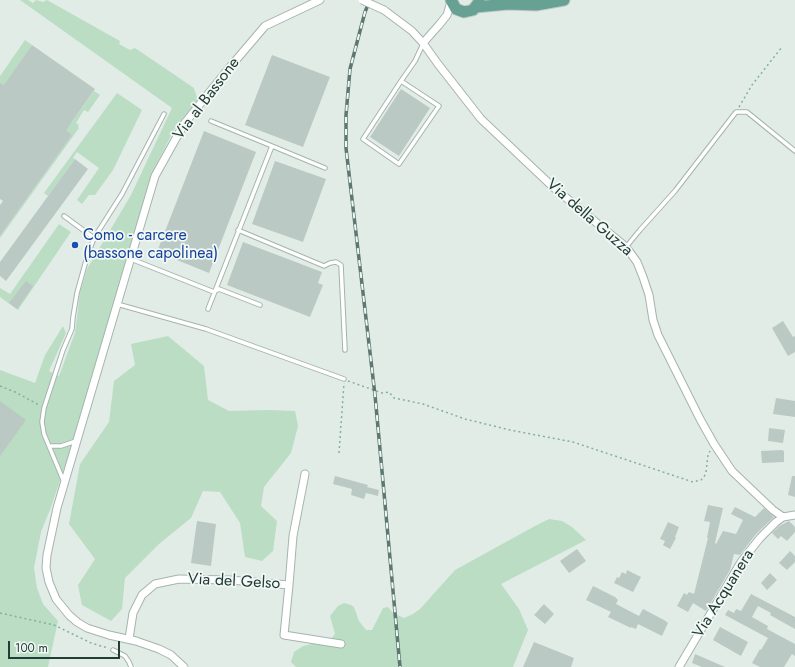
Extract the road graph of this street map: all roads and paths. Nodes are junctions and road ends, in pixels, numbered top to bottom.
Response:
1 (320, 0) edge
2 (362, 0) edge
3 (564, 0) edge
4 (451, 1) edge
5 (504, 2) edge
6 (478, 4) edge
7 (464, 12) junction
8 (439, 25) junction
9 (423, 43) junction
10 (782, 47) dead end
11 (401, 81) junction
12 (736, 112) junction
13 (164, 114) dead end
14 (211, 121) dead end
15 (272, 146) junction
16 (795, 151) edge
17 (325, 168) dead end
18 (64, 216) dead end
19 (238, 230) junction
20 (94, 238) junction
21 (626, 248) junction
22 (131, 259) junction
23 (214, 292) junction
24 (117, 304) junction
25 (260, 305) dead end
26 (208, 309) dead end
27 (345, 350) dead end
28 (344, 379) junction
29 (0, 386) edge
30 (44, 408) junction
31 (76, 441) junction
32 (714, 444) junction
33 (49, 446) junction
34 (339, 453) dead end
35 (304, 474) dead end
36 (64, 483) junction
37 (795, 515) edge
38 (783, 517) junction
39 (289, 585) junction
40 (0, 612) edge
41 (128, 639) junction
42 (341, 644) dead end
43 (113, 650) joint
44 (130, 667) edge
45 (184, 667) edge
46 (679, 667) edge

1 - 22 street, Via al Bassone
2 - 9 street, Via della Guzza, bridge
3 - 5 main road
4 - 7 main road
4 - 8 street
5 - 6 main road
6 - 7 main road
7 - 8 street
8 - 9 street
9 - 11 lane
9 - 21 street, Via della Guzza
10 - 12 path
11 - 11 lane
12 - 16 lane
12 - 21 lane
13 - 20 lane, Via al Bassone
14 - 15 lane
15 - 17 lane
15 - 19 lane
18 - 20 lane
19 - 23 lane
19 - 27 lane
20 - 30 lane, Via al Bassone
21 - 32 street, Via della Guzza
22 - 23 lane
22 - 24 street, Via al Bassone
23 - 25 lane
23 - 26 lane
24 - 28 lane
24 - 31 street, Via al Bassone
28 - 32 path
28 - 34 path
29 - 30 path
30 - 33 lane, Via al Bassone
31 - 33 lane
31 - 36 street, Via al Bassone
32 - 38 street, Via della Guzza
33 - 36 lane, Via al Bassone
35 - 39 street, Via del Gelso
36 - 41 street, Via al Bassone
37 - 38 street
38 - 46 street, Via Acquanera
39 - 41 street, Via del Gelso
39 - 42 street
40 - 43 path
41 - 45 street, Via al Bassone
43 - 44 lane

